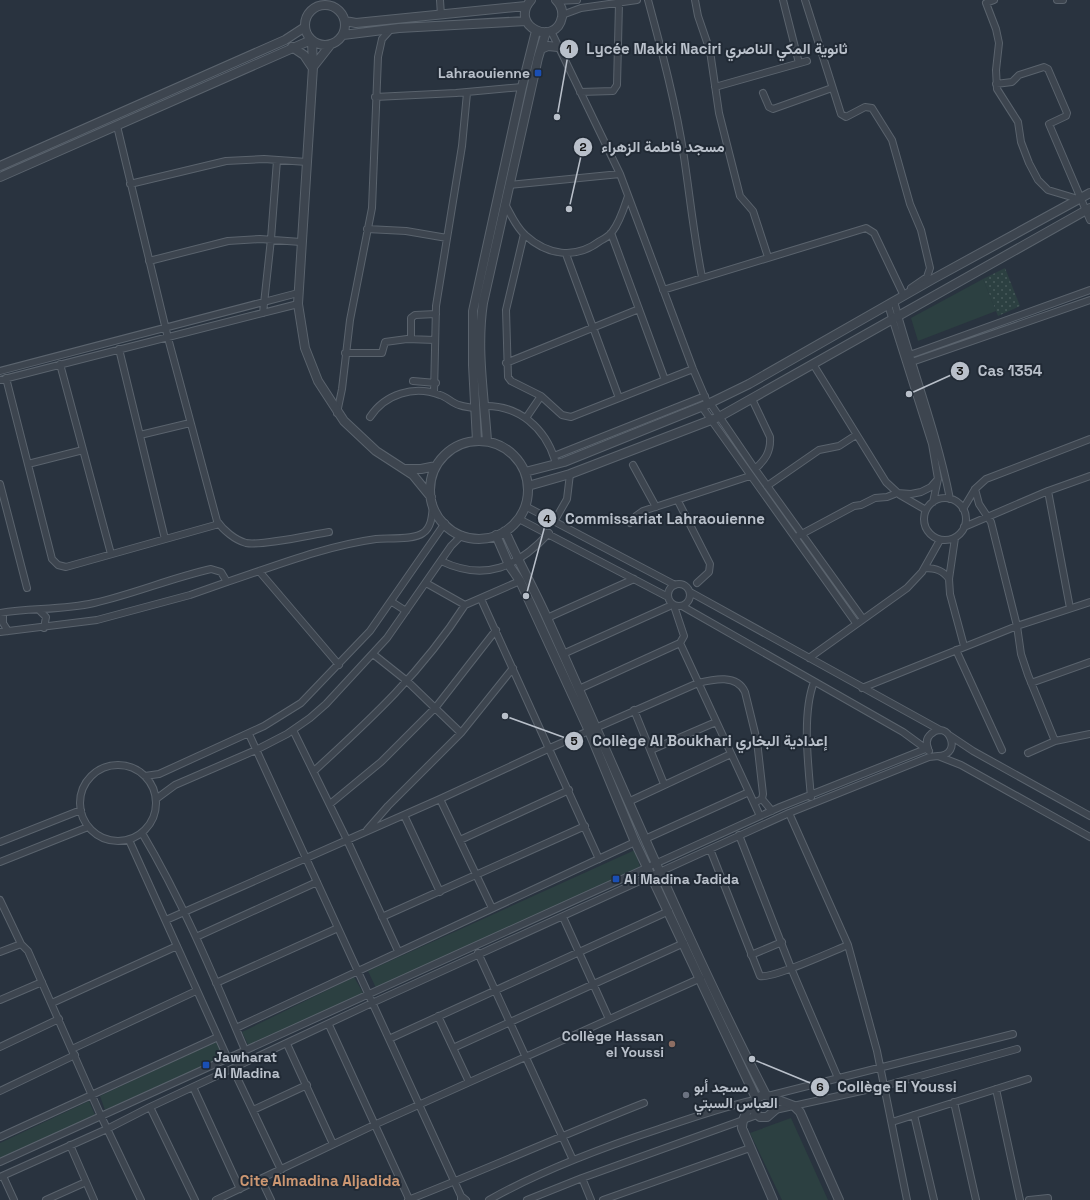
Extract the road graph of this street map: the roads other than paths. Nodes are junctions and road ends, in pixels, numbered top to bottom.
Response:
1 (440, 0) edge
2 (556, 0) edge
3 (577, 0) edge
4 (638, 0) edge
5 (648, 0) edge
6 (695, 0) edge
7 (783, 0) edge
8 (806, 0) edge
9 (994, 0) edge
10 (1057, 0) edge
11 (1063, 0) edge
12 (528, 3) edge
13 (619, 3) junction
14 (441, 15) junction
15 (562, 15) junction
16 (345, 21) junction
17 (526, 21) junction
18 (305, 27) junction
19 (391, 29) junction
20 (536, 31) junction
21 (548, 32) junction
22 (343, 35) junction
23 (312, 40) junction
24 (331, 44) junction
25 (292, 47) junction
26 (558, 47) junction
27 (541, 49) junction
28 (807, 61) dead end
29 (799, 63) junction
30 (312, 67) junction
31 (996, 84) junction
32 (522, 87) junction
33 (715, 87) junction
34 (832, 88) junction
35 (580, 92) junction
36 (467, 93) junction
37 (763, 93) dead end
38 (375, 97) junction
39 (117, 126) junction
40 (277, 160) junction
41 (307, 162) junction
42 (0, 166) edge
43 (620, 174) junction
44 (0, 177) edge
45 (130, 184) junction
46 (509, 185) junction
47 (1090, 193) edge
48 (628, 196) junction
49 (1080, 198) junction
50 (505, 204) junction
51 (1089, 214) edge
52 (367, 229) junction
53 (612, 233) junction
54 (524, 234) junction
55 (447, 238) junction
56 (271, 239) junction
57 (301, 242) junction
58 (566, 254) junction
59 (768, 257) junction
60 (149, 261) junction
61 (702, 277) junction
62 (663, 290) junction
63 (1090, 290) edge
64 (298, 293) junction
65 (903, 294) junction
66 (1090, 300) edge
67 (264, 302) junction
68 (891, 303) junction
69 (298, 304) junction
70 (639, 309) junction
71 (263, 313) junction
72 (436, 314) junction
73 (895, 318) junction
74 (165, 328) junction
75 (593, 328) junction
76 (168, 338) junction
77 (411, 339) junction
78 (435, 340) junction
79 (119, 350) junction
80 (345, 353) junction
81 (906, 356) junction
82 (506, 363) junction
83 (909, 363) junction
84 (60, 364) junction
85 (813, 364) junction
86 (693, 369) junction
87 (0, 371) edge
88 (3, 379) edge
89 (413, 380) dead end
90 (665, 380) junction
91 (436, 383) junction
92 (434, 393) junction
93 (541, 396) junction
94 (705, 396) junction
95 (619, 398) junction
96 (752, 399) junction
97 (707, 405) junction
98 (484, 406) junction
99 (474, 408) junction
100 (338, 413) junction
101 (370, 417) dead end
102 (719, 417) junction
103 (526, 418) junction
104 (711, 421) junction
105 (190, 423) junction
106 (140, 435) junction
107 (856, 435) junction
108 (1090, 439) edge
109 (478, 441) junction
110 (487, 442) junction
111 (83, 450) junction
112 (555, 460) junction
113 (28, 464) junction
114 (633, 465) dead end
115 (436, 466) junction
116 (406, 469) junction
117 (755, 469) junction
118 (525, 472) junction
119 (570, 474) junction
120 (750, 476) junction
121 (1090, 476) edge
122 (938, 479) junction
123 (0, 484) edge
124 (528, 486) junction
125 (767, 486) junction
126 (976, 489) junction
127 (1048, 491) junction
128 (897, 493) junction
129 (431, 497) junction
130 (950, 499) junction
131 (678, 501) junction
132 (933, 502) junction
133 (433, 505) junction
134 (526, 506) junction
135 (656, 507) junction
136 (926, 510) junction
137 (963, 510) junction
138 (988, 517) junction
139 (519, 519) junction
140 (555, 520) junction
141 (630, 522) dead end
142 (445, 523) junction
143 (219, 524) junction
144 (964, 527) junction
145 (505, 531) junction
146 (329, 532) dead end
147 (549, 533) junction
148 (802, 534) junction
149 (462, 535) junction
150 (496, 535) junction
151 (795, 538) junction
152 (955, 538) junction
153 (165, 539) junction
154 (940, 540) junction
155 (111, 554) junction
156 (441, 561) junction
157 (518, 561) junction
158 (510, 565) junction
159 (925, 568) junction
160 (259, 571) junction
161 (634, 579) junction
162 (949, 579) junction
163 (227, 582) junction
164 (520, 582) junction
165 (426, 583) junction
166 (697, 583) dead end
167 (675, 585) junction
168 (27, 588) dead end
169 (690, 592) junction
170 (668, 597) junction
171 (481, 599) junction
172 (392, 602) junction
173 (1090, 602) edge
174 (465, 605) junction
175 (673, 605) junction
176 (682, 606) junction
177 (1070, 608) junction
178 (39, 610) junction
179 (406, 611) junction
180 (2, 613) edge
181 (547, 618) junction
182 (863, 619) junction
183 (856, 623) junction
184 (1017, 626) junction
185 (44, 628) junction
186 (496, 630) junction
187 (8, 631) junction
188 (0, 632) edge
189 (680, 643) junction
190 (964, 646) junction
191 (956, 650) junction
192 (374, 654) junction
193 (563, 654) junction
194 (809, 658) junction
195 (1090, 662) edge
196 (339, 665) junction
197 (513, 668) junction
198 (407, 681) junction
199 (814, 682) junction
200 (698, 683) junction
201 (1031, 683) junction
202 (862, 688) junction
203 (579, 689) junction
204 (436, 707) junction
205 (634, 710) junction
206 (716, 722) junction
207 (592, 729) junction
208 (293, 730) junction
209 (942, 731) junction
210 (462, 732) junction
211 (249, 734) junction
212 (1090, 734) edge
213 (949, 735) junction
214 (1055, 741) junction
215 (550, 748) junction
216 (928, 748) junction
217 (256, 750) junction
218 (651, 750) junction
219 (1002, 750) dead end
220 (1028, 753) dead end
221 (731, 754) junction
222 (938, 756) junction
223 (314, 771) junction
224 (145, 776) junction
225 (664, 784) junction
226 (569, 790) junction
227 (749, 792) junction
228 (810, 795) junction
229 (156, 799) junction
230 (762, 799) junction
231 (440, 800) junction
232 (628, 802) junction
233 (754, 803) junction
234 (330, 804) junction
235 (811, 804) junction
236 (81, 810) junction
237 (772, 811) junction
238 (789, 813) junction
239 (404, 815) junction
240 (760, 816) junction
241 (1090, 816) edge
242 (585, 826) junction
243 (88, 827) junction
244 (367, 831) junction
245 (142, 833) junction
246 (739, 836) junction
247 (1090, 837) edge
248 (645, 839) junction
249 (129, 840) junction
250 (347, 840) junction
251 (460, 840) junction
252 (0, 842) edge
253 (635, 842) junction
254 (710, 849) junction
255 (306, 858) junction
256 (599, 859) junction
257 (0, 862) edge
258 (656, 863) junction
259 (648, 867) junction
260 (660, 872) junction
261 (476, 875) junction
262 (652, 876) junction
263 (317, 882) junction
264 (440, 892) junction
265 (0, 900) edge
266 (492, 908) junction
267 (669, 911) junction
268 (184, 912) junction
269 (382, 917) junction
270 (562, 917) junction
271 (166, 920) junction
272 (338, 928) junction
273 (196, 937) junction
274 (782, 942) junction
275 (684, 943) junction
276 (21, 944) junction
277 (848, 945) junction
278 (177, 946) junction
279 (475, 946) junction
280 (398, 951) junction
281 (0, 952) edge
282 (579, 953) junction
283 (479, 955) junction
284 (751, 955) junction
285 (791, 968) junction
286 (357, 970) junction
287 (701, 978) junction
288 (42, 982) junction
289 (216, 983) junction
290 (593, 984) junction
291 (494, 990) junction
292 (196, 991) junction
293 (368, 994) junction
294 (0, 1000) edge
295 (52, 1003) junction
296 (372, 1003) junction
297 (438, 1016) junction
298 (59, 1019) junction
299 (609, 1019) junction
300 (510, 1023) junction
301 (329, 1025) junction
302 (236, 1028) junction
303 (1013, 1034) dead end
304 (218, 1037) junction
305 (389, 1039) junction
306 (287, 1044) junction
307 (0, 1047) edge
308 (454, 1048) junction
309 (1017, 1049) dead end
310 (246, 1050) junction
311 (73, 1052) junction
312 (526, 1056) junction
313 (228, 1058) junction
314 (880, 1068) junction
315 (233, 1069) junction
316 (838, 1078) junction
317 (1028, 1079) dead end
318 (469, 1082) junction
319 (307, 1085) junction
320 (884, 1086) junction
321 (193, 1087) junction
322 (996, 1089) junction
323 (0, 1091) edge
324 (92, 1094) junction
325 (769, 1096) junction
326 (755, 1100) junction
327 (954, 1102) junction
328 (644, 1103) dead end
329 (419, 1106) junction
330 (794, 1106) junction
331 (150, 1107) junction
332 (253, 1110) junction
333 (775, 1110) junction
334 (757, 1115) junction
335 (914, 1115) junction
336 (101, 1116) junction
337 (744, 1120) junction
338 (892, 1122) junction
339 (374, 1125) junction
340 (107, 1129) junction
341 (561, 1136) junction
342 (0, 1137) edge
343 (333, 1144) junction
344 (70, 1145) junction
345 (750, 1148) junction
346 (573, 1160) junction
347 (0, 1162) edge
348 (281, 1170) junction
349 (2, 1176) edge
350 (582, 1178) junction
351 (261, 1179) junction
352 (86, 1182) junction
353 (454, 1182) junction
354 (240, 1189) junction
355 (461, 1198) edge
356 (14, 1200) edge
357 (46, 1200) edge
358 (94, 1200) edge
359 (140, 1200) edge
360 (195, 1200) edge
361 (216, 1200) edge
362 (270, 1200) edge
363 (409, 1200) edge
364 (466, 1200) edge
365 (489, 1200) edge
366 (527, 1200) edge
367 (591, 1200) edge
368 (603, 1200) edge
369 (774, 1200) edge
370 (839, 1200) edge
371 (908, 1200) edge
372 (934, 1200) edge
373 (976, 1200) edge
374 (1020, 1200) edge
375 (1029, 1200) edge
376 (1048, 1200) edge

1 - 14 street
2 - 3 street
2 - 15 street
4 - 13 street
5 - 61 street
6 - 33 street
7 - 29 street
8 - 34 street
9 - 31 street
10 - 11 street
12 - 14 street
12 - 17 street
13 - 15 street
13 - 35 street
14 - 16 street
15 - 21 street
16 - 18 street
16 - 22 street
17 - 19 street
17 - 20 street
18 - 23 street
18 - 42 street
19 - 22 street
19 - 38 street
20 - 21 street
20 - 32 street
21 - 26 street
21 - 27 street
22 - 24 street
23 - 24 street
23 - 25 street
23 - 30 street
24 - 30 street
25 - 30 street
25 - 39 street
26 - 27 street
26 - 35 street
27 - 46 street
28 - 29 street
29 - 33 street
30 - 41 street
31 - 49 street
31 - 49 street
32 - 36 street
32 - 99 street
33 - 59 street
34 - 37 street
34 - 65 street
35 - 43 street
36 - 38 street
36 - 55 street
38 - 52 street
39 - 44 street
39 - 45 street
40 - 41 street
40 - 45 street
40 - 56 street
41 - 57 street
43 - 46 street
43 - 48 street
45 - 60 street
46 - 50 street
47 - 49 street
48 - 53 street
48 - 62 street
49 - 51 street
49 - 65 street
50 - 54 street
50 - 98 street
51 - 73 street
52 - 55 street
52 - 80 street
53 - 58 street
53 - 70 street
54 - 58 street
54 - 82 street
55 - 72 street
56 - 57 street
56 - 60 street
56 - 67 street
57 - 64 street
58 - 75 street
59 - 61 street
59 - 65 street
60 - 74 street
61 - 62 street
62 - 86 street
63 - 81 street
64 - 67 street
64 - 69 street
65 - 68 street
66 - 83 street
67 - 71 street
67 - 74 street
68 - 73 street
68 - 97 street
69 - 71 street
69 - 100 street
70 - 75 street
70 - 90 street
71 - 76 street
72 - 77 street
72 - 78 street
73 - 81 street
73 - 85 street
74 - 76 street
74 - 87 street
75 - 82 street
75 - 95 street
76 - 79 street
76 - 105 street
77 - 78 street
77 - 80 street
78 - 91 street
79 - 84 street
79 - 106 street
80 - 100 street
81 - 83 street
82 - 93 street
83 - 122 street
83 - 130 street
84 - 88 street
84 - 111 street
85 - 96 street
85 - 107 street
86 - 90 street
86 - 94 street
88 - 113 street
89 - 91 street
90 - 95 street
91 - 92 street
92 - 99 street
92 - 101 street
93 - 95 street
93 - 103 street
94 - 97 street
94 - 112 street
96 - 102 street
96 - 117 street
97 - 102 street
97 - 104 street
97 - 112 street
98 - 103 street
98 - 110 street
99 - 109 street
100 - 116 street
102 - 104 street
102 - 117 street
103 - 112 street
104 - 119 street
104 - 120 street
105 - 106 street
105 - 143 street
106 - 153 street
107 - 125 street
107 - 128 street
108 - 126 street
109 - 110 street
109 - 115 street
110 - 118 street
111 - 113 street
111 - 155 street
112 - 118 street
113 - 155 street
114 - 135 street
115 - 116 street
115 - 129 street
116 - 129 street
117 - 125 street
118 - 124 street
119 - 124 street
119 - 140 street
120 - 131 street
120 - 151 street
121 - 127 street
122 - 128 street
122 - 132 street
123 - 168 street
124 - 134 street
125 - 148 street
126 - 137 street
126 - 138 street
127 - 138 street
127 - 177 street
128 - 136 street
128 - 148 street
129 - 133 street
130 - 132 street
130 - 137 street
131 - 135 street
131 - 166 street
132 - 136 street
133 - 142 street
133 - 160 street
134 - 139 street
134 - 140 street
135 - 141 street
136 - 154 street
137 - 144 street
138 - 144 street
138 - 184 street
139 - 145 street
139 - 147 street
140 - 167 street
142 - 149 street
142 - 172 street
143 - 146 street
143 - 153 street
144 - 152 street
145 - 150 street
145 - 157 street
147 - 157 street
147 - 161 street
148 - 151 street
148 - 182 street
149 - 150 street
149 - 156 street
150 - 158 street
151 - 183 street
152 - 154 street
152 - 162 street
153 - 155 street
154 - 159 street
156 - 158 street
156 - 165 street
157 - 158 street
157 - 181 street
158 - 164 street
159 - 162 street
159 - 182 street
160 - 163 street
160 - 196 street
161 - 170 street
161 - 181 street
162 - 190 street
163 - 178 street
163 - 185 street
164 - 171 street
164 - 207 street
165 - 174 street
165 - 179 street
167 - 169 street
167 - 170 street
169 - 176 street
169 - 194 street
170 - 175 street
171 - 174 street
171 - 186 street
172 - 179 street
172 - 196 street
173 - 177 street
174 - 198 street
175 - 176 street
175 - 189 street
175 - 193 street
176 - 199 street
177 - 184 street
178 - 180 street
178 - 185 street
179 - 192 street
180 - 187 street
181 - 193 street
182 - 183 street
183 - 194 street
184 - 190 street
184 - 201 street
185 - 187 street
186 - 197 street
186 - 204 street
187 - 188 street
189 - 200 street
189 - 203 street
190 - 191 street
191 - 202 street
191 - 219 street
192 - 198 street
192 - 208 street
193 - 203 street
194 - 202 street
195 - 201 street
196 - 211 street
197 - 210 street
197 - 215 street
198 - 204 street
198 - 223 street
199 - 216 street
199 - 228 street
200 - 205 street
200 - 206 street
200 - 230 street
201 - 214 street
202 - 209 street
203 - 207 street
204 - 210 street
204 - 234 street
205 - 207 street
205 - 218 street
206 - 218 street
206 - 221 street
207 - 215 street
207 - 232 street
207 - 253 street
208 - 217 street
208 - 223 street
209 - 213 street
209 - 216 street
210 - 244 street
211 - 217 street
211 - 224 street
212 - 214 street
213 - 222 street
213 - 241 street
214 - 220 street
215 - 226 street
215 - 231 street
216 - 222 street
216 - 228 street
217 - 229 street
217 - 255 street
218 - 225 street
221 - 225 street
221 - 227 street
222 - 235 street
222 - 247 street
223 - 234 street
224 - 229 street
224 - 236 street
225 - 232 street
226 - 242 street
226 - 251 street
227 - 233 street
227 - 248 street
228 - 235 street
228 - 237 street
229 - 245 street
230 - 233 street
230 - 237 street
231 - 239 street
231 - 251 street
232 - 248 street
233 - 240 street
234 - 250 street
235 - 238 street
236 - 243 street
236 - 252 street
237 - 240 street
238 - 246 street
238 - 277 street
239 - 244 street
239 - 264 street
240 - 258 street
242 - 256 street
242 - 261 street
243 - 249 street
243 - 257 street
244 - 250 street
245 - 249 street
245 - 268 street
246 - 254 street
246 - 274 street
248 - 258 street
249 - 271 street
250 - 255 street
250 - 269 street
251 - 261 street
253 - 256 street
253 - 259 street
254 - 260 street
254 - 284 street
255 - 263 street
255 - 268 street
256 - 266 street
258 - 259 street
258 - 260 street
259 - 262 street
259 - 279 street
260 - 262 street
260 - 325 street
261 - 264 street
261 - 266 street
262 - 267 street
262 - 270 street
263 - 272 street
263 - 273 street
264 - 269 street
265 - 276 street
266 - 280 street
267 - 275 street
267 - 282 street
268 - 271 street
268 - 273 street
269 - 280 street
270 - 282 street
270 - 283 street
271 - 278 street
272 - 286 street
272 - 289 street
273 - 289 street
274 - 284 street
274 - 285 street
275 - 287 street
275 - 290 street
276 - 281 street
276 - 288 street
277 - 285 street
277 - 314 street
278 - 292 street
278 - 295 street
279 - 283 street
279 - 293 street
280 - 286 street
282 - 290 street
282 - 291 street
283 - 291 street
283 - 296 street
284 - 285 street
285 - 316 street
286 - 293 street
286 - 302 street
287 - 299 street
287 - 326 street
288 - 294 street
288 - 295 street
289 - 302 street
290 - 299 street
290 - 300 street
291 - 297 street
291 - 300 street
292 - 304 street
292 - 311 street
293 - 296 street
293 - 310 street
295 - 298 street
296 - 301 street
296 - 305 street
297 - 305 street
297 - 308 street
298 - 307 street
298 - 311 street
299 - 312 street
300 - 308 street
300 - 312 street
301 - 306 street
301 - 339 street
302 - 310 street
303 - 314 street
304 - 313 street
304 - 324 street
305 - 329 street
306 - 315 street
306 - 319 street
308 - 318 street
309 - 320 street
310 - 313 street
311 - 323 street
311 - 324 street
312 - 318 street
312 - 341 street
313 - 336 street
314 - 316 street
314 - 320 street
315 - 321 street
315 - 332 street
316 - 325 street
317 - 322 street
318 - 329 street
319 - 332 street
319 - 343 street
320 - 330 street
320 - 338 street
321 - 331 street
321 - 354 street
322 - 327 street
322 - 374 street
324 - 336 street
324 - 342 street
325 - 326 street
325 - 330 street
325 - 333 street
326 - 334 street
326 - 337 street
326 - 346 street
327 - 335 street
327 - 373 street
328 - 341 street
329 - 339 street
329 - 353 street
330 - 333 street
330 - 370 street
331 - 340 street
331 - 360 street
332 - 348 street
333 - 334 street
334 - 337 street
335 - 338 street
335 - 372 street
336 - 340 street
336 - 347 street
337 - 345 street
337 - 350 street
338 - 371 street
339 - 343 street
339 - 363 street
340 - 344 street
340 - 359 street
341 - 346 street
341 - 353 street
343 - 348 street
344 - 349 street
344 - 352 street
345 - 368 street
345 - 369 street
346 - 365 street
348 - 351 street
349 - 356 street
350 - 366 street
350 - 367 street
351 - 354 street
351 - 362 street
352 - 357 street
352 - 358 street
353 - 355 street
353 - 363 street
354 - 361 street
355 - 364 street
375 - 376 street

